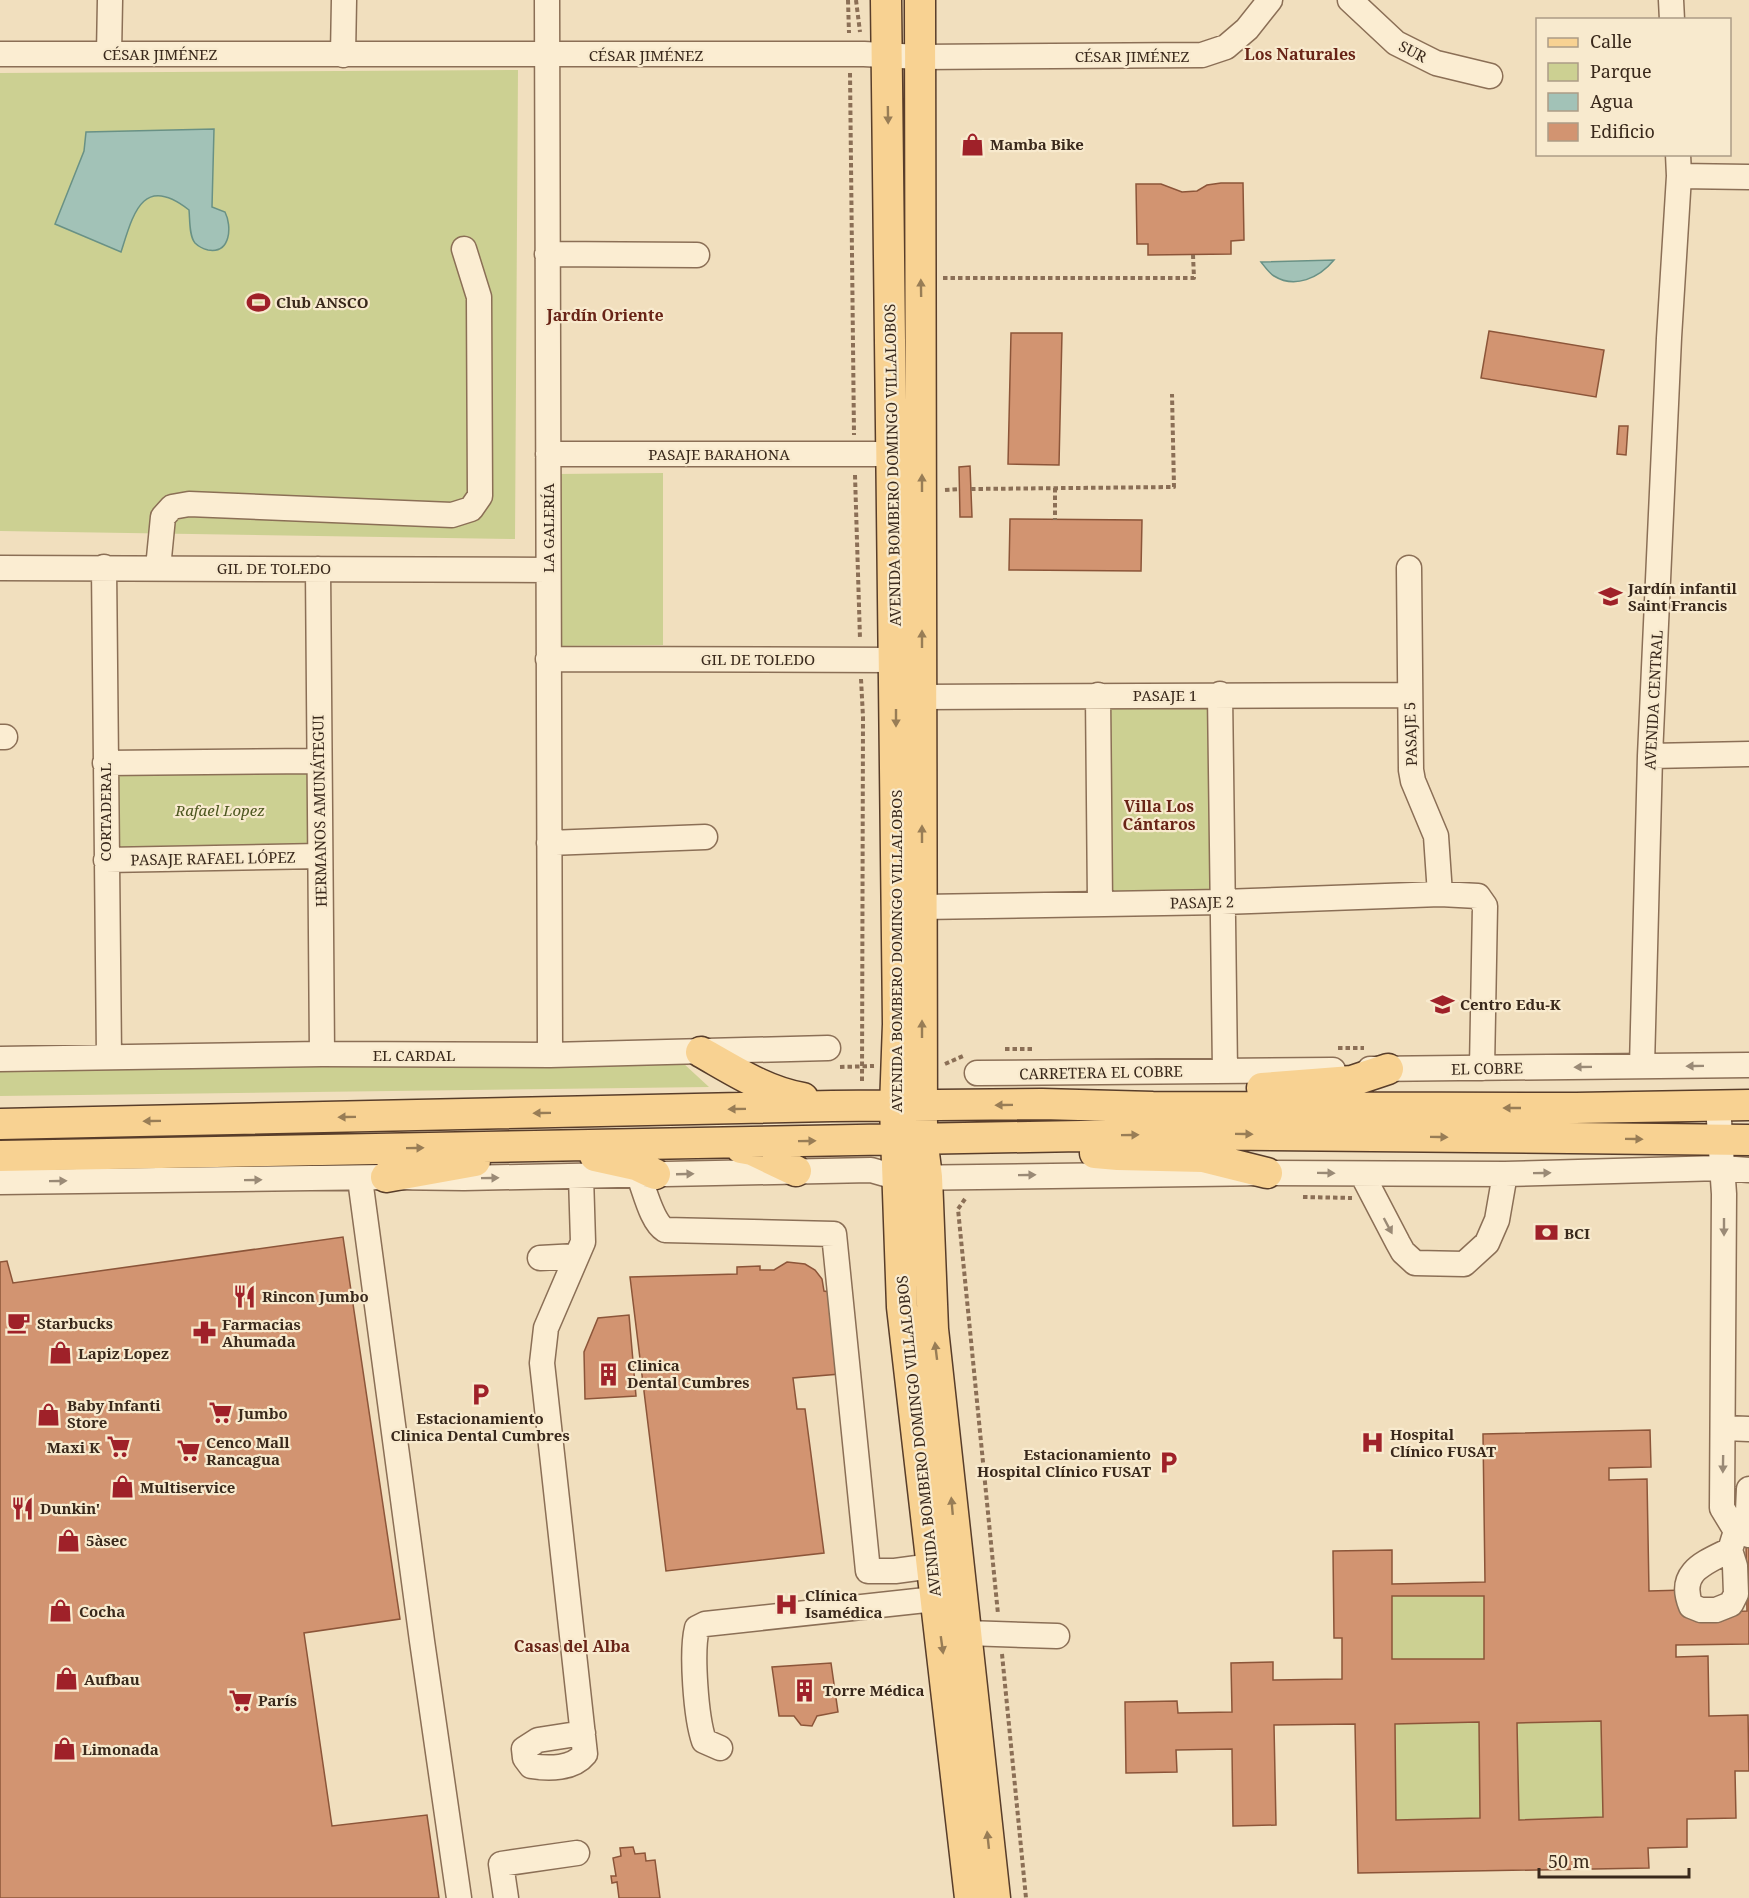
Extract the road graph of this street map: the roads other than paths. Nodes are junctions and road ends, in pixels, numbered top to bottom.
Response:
1 (110, 0) edge
2 (344, 0) edge
3 (547, 0) edge
4 (886, 0) edge
5 (920, 0) edge
6 (1270, 0) edge
7 (1350, 0) edge
8 (1671, 0) edge
9 (1672, 18) edge
10 (0, 54) edge
11 (109, 54) junction
12 (343, 55) junction
13 (547, 55) junction
14 (887, 56) junction
15 (919, 57) junction
16 (1490, 76) dead end
17 (1679, 165) edge
18 (1749, 177) edge
19 (464, 249) dead end
20 (547, 254) junction
21 (697, 255) dead end
22 (548, 454) junction
23 (891, 454) junction
24 (104, 567) junction
25 (158, 567) junction
26 (0, 568) edge
27 (1409, 568) dead end
28 (318, 569) junction
29 (548, 570) junction
30 (548, 659) junction
31 (895, 660) junction
32 (1220, 694) junction
33 (1098, 695) junction
34 (1409, 695) junction
35 (922, 697) junction
36 (1749, 754) edge
37 (1650, 756) junction
38 (319, 761) junction
39 (105, 763) junction
40 (705, 837) dead end
41 (549, 843) junction
42 (320, 856) junction
43 (106, 860) junction
44 (1440, 894) junction
45 (1222, 902) junction
46 (1100, 903) junction
47 (922, 907) junction
48 (828, 1048) dead end
49 (701, 1052) junction
50 (322, 1054) junction
51 (550, 1055) junction
52 (109, 1057) junction
53 (0, 1059) edge
54 (1749, 1065) edge
55 (1642, 1066) junction
56 (1482, 1068) junction
57 (1388, 1069) junction
58 (1225, 1071) junction
59 (977, 1073) dead end
60 (1749, 1105) edge
61 (832, 1106) junction
62 (1718, 1106) junction
63 (908, 1107) junction
64 (1153, 1107) junction
65 (0, 1124) edge
66 (1053, 1136) junction
67 (909, 1139) junction
68 (715, 1143) junction
69 (534, 1146) junction
70 (1731, 1150) edge
71 (0, 1155) edge
72 (1749, 1170) edge
73 (796, 1171) junction
74 (1267, 1173) junction
75 (647, 1174) junction
76 (1362, 1174) junction
77 (1505, 1174) junction
78 (581, 1176) junction
79 (373, 1178) junction
80 (913, 1178) junction
81 (0, 1182) edge
82 (577, 1256) junction
83 (540, 1258) dead end
84 (1724, 1428) junction
85 (1749, 1429) edge
86 (1749, 1489) edge
87 (1749, 1511) edge
88 (1738, 1539) edge
89 (945, 1565) junction
90 (935, 1599) junction
91 (966, 1633) junction
92 (1057, 1636) dead end
93 (583, 1733) dead end
94 (720, 1748) dead end
95 (970, 1788) junction
96 (578, 1853) dead end
97 (459, 1898) edge
98 (506, 1898) edge
99 (970, 1898) edge
100 (995, 1898) edge

1 - 11 street
2 - 12 street
3 - 13 street, LA GALERÍA
4 - 14 main road, AVENIDA BOMBERO DOMINGO VILLALOBOS
5 - 15 main road, AVENIDA BOMBERO DOMINGO VILLALOBOS
6 - 15 street, CÉSAR JIMÉNEZ
7 - 16 street, SUR
8 - 9 street
10 - 11 street, CÉSAR JIMÉNEZ
11 - 12 street, CÉSAR JIMÉNEZ
12 - 13 street, CÉSAR JIMÉNEZ
13 - 14 street, CÉSAR JIMÉNEZ
13 - 20 street, LA GALERÍA
14 - 15 street, CÉSAR JIMÉNEZ
14 -> 23 main road, AVENIDA BOMBERO DOMINGO VILLALOBOS
35 -> 15 main road, AVENIDA BOMBERO DOMINGO VILLALOBOS
17 - 18 street
17 - 37 street, AVENIDA CENTRAL
19 - 25 street
20 - 21 street
20 - 22 street, LA GALERÍA
22 - 23 street, PASAJE BARAHONA
22 - 29 street, LA GALERÍA
23 - 31 main road, AVENIDA BOMBERO DOMINGO VILLALOBOS
24 - 25 street, GIL DE TOLEDO
24 - 26 street, GIL DE TOLEDO
24 - 39 street, CORTADERAL
25 - 28 street, GIL DE TOLEDO
27 - 34 street, PASAJE 5
28 - 29 street, GIL DE TOLEDO
28 - 38 street, HERMANOS AMUNÁTEGUI
29 - 30 street, LA GALERÍA
30 - 31 street, GIL DE TOLEDO
30 - 41 street, LA GALERÍA
31 -> 63 main road, AVENIDA BOMBERO DOMINGO VILLALOBOS
32 - 33 street, PASAJE 1
32 - 34 street, PASAJE 1
32 - 45 street
33 - 35 street, PASAJE 1
33 - 46 street
34 - 44 street, PASAJE 5
47 -> 35 main road, AVENIDA BOMBERO DOMINGO VILLALOBOS
36 - 37 street
37 - 55 street, AVENIDA CENTRAL
38 - 39 street
38 - 42 street, HERMANOS AMUNÁTEGUI
39 - 43 street, CORTADERAL
40 - 41 street
41 - 51 street, LA GALERÍA
42 - 43 street, PASAJE RAFAEL LÓPEZ
42 - 50 street, HERMANOS AMUNÁTEGUI
43 - 52 street, CORTADERAL
44 - 45 street, PASAJE 2
44 - 56 street, PASAJE 2
45 - 46 street, PASAJE 2
45 - 58 street
46 - 47 street, PASAJE 2
63 -> 47 main road, AVENIDA BOMBERO DOMINGO VILLALOBOS
48 - 49 street, EL CARDAL
49 - 51 street, EL CARDAL
49 - 61 main road
50 - 51 street, EL CARDAL
50 - 52 street, EL CARDAL
52 - 53 street, EL CARDAL
54 -> 55 street, EL COBRE
55 -> 56 street, EL COBRE
56 - 57 street, EL COBRE
57 - 58 street, EL COBRE
57 - 64 main road
58 - 59 street, CARRETERA EL COBRE
60 - 62 main road
61 - 63 main road
61 -> 65 main road
62 -> 64 main road
62 - 70 street
64 -> 63 main road
63 - 67 main road, AVENIDA BOMBERO DOMINGO VILLALOBOS
66 - 67 main road
66 -> 70 main road
66 - 74 main road
68 -> 67 main road
67 - 80 main road, AVENIDA BOMBERO DOMINGO VILLALOBOS
68 - 69 main road
68 - 73 main road
71 -> 69 main road
69 - 75 main road
69 - 79 main road
70 - 72 street
77 -> 70 street
70 -> 84 street
75 -> 73 street
73 - 80 street
74 -> 76 street
80 -> 74 street
75 - 78 street
75 - 89 street
76 - 77 street
76 -> 77 street
79 -> 78 street
78 - 82 street
81 -> 79 street
79 - 97 street
80 - 89 main road, AVENIDA BOMBERO DOMINGO VILLALOBOS
82 - 83 street
82 - 93 street
84 - 85 street
84 -> 88 street
86 - 87 street
87 - 88 street
89 - 90 main road, AVENIDA BOMBERO DOMINGO VILLALOBOS
89 - 91 main road, AVENIDA BOMBERO DOMINGO VILLALOBOS
90 - 94 street
90 -> 95 main road, AVENIDA BOMBERO DOMINGO VILLALOBOS
91 - 92 street
91 - 95 main road, AVENIDA BOMBERO DOMINGO VILLALOBOS
95 - 99 main road, AVENIDA BOMBERO DOMINGO VILLALOBOS
100 -> 95 main road, AVENIDA BOMBERO DOMINGO VILLALOBOS
96 - 98 street

